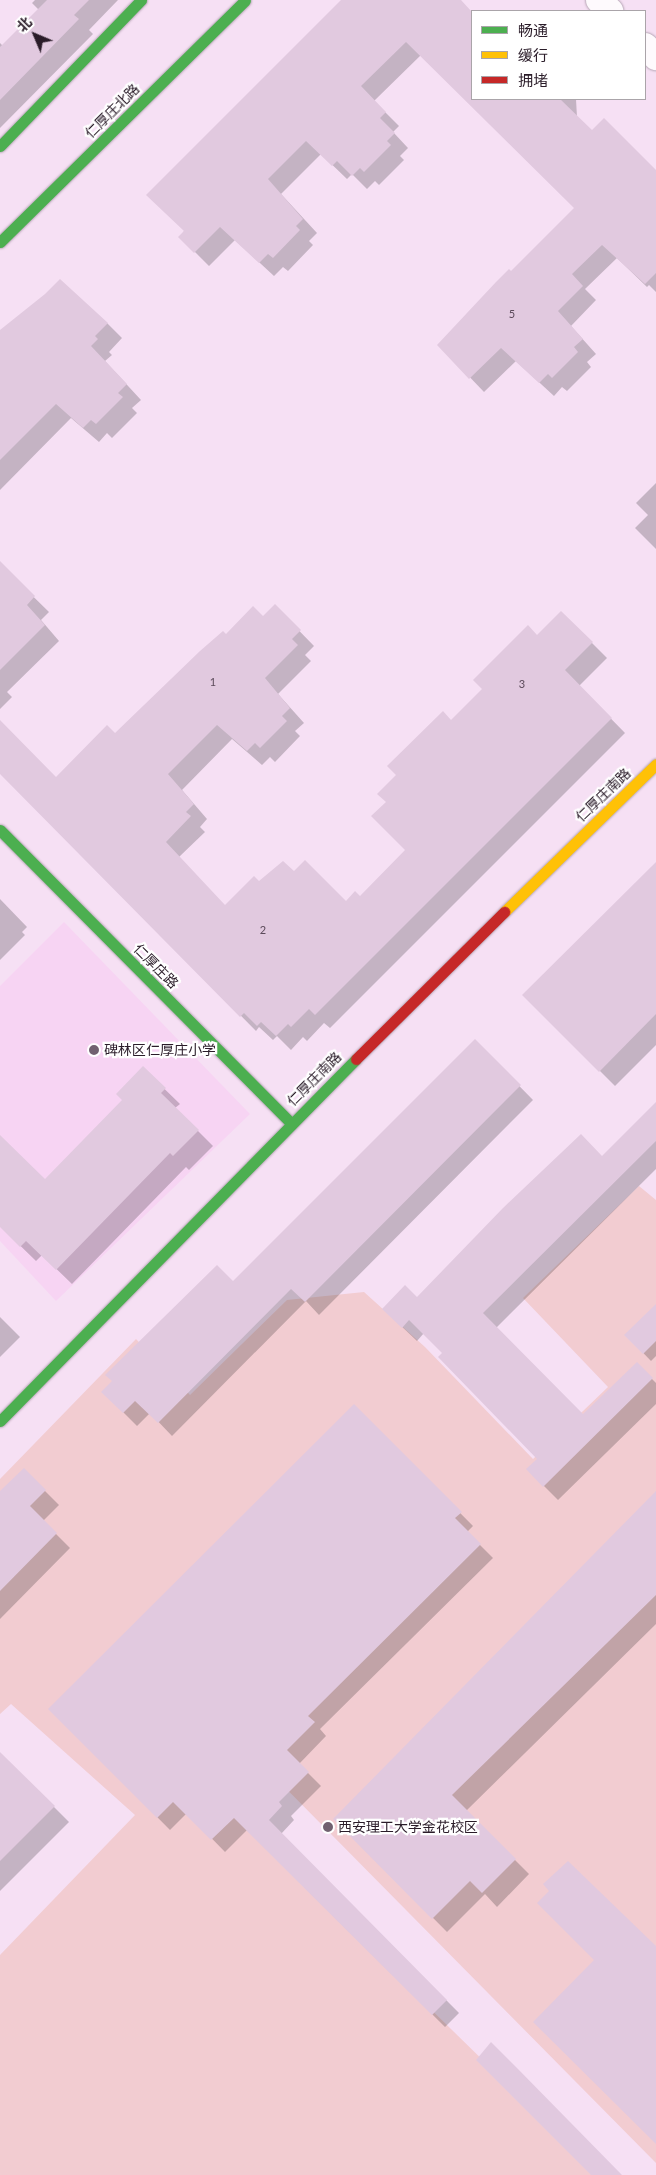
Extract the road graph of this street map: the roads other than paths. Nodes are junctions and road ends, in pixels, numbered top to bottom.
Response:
1 (140, 0) edge
2 (245, 0) edge
3 (599, 0) edge
4 (609, 10) edge
5 (646, 47) edge
6 (656, 57) edge
7 (0, 146) edge
8 (0, 242) edge
9 (656, 764) edge
10 (0, 830) edge
11 (291, 1123) junction
12 (0, 1421) edge

1 - 7 street
2 - 8 street, 仁厚庄北路
3 - 4 street
5 - 6 street
9 - 11 street, 仁厚庄南路
10 - 11 street, 仁厚庄路
11 - 12 street, 仁厚庄南路

